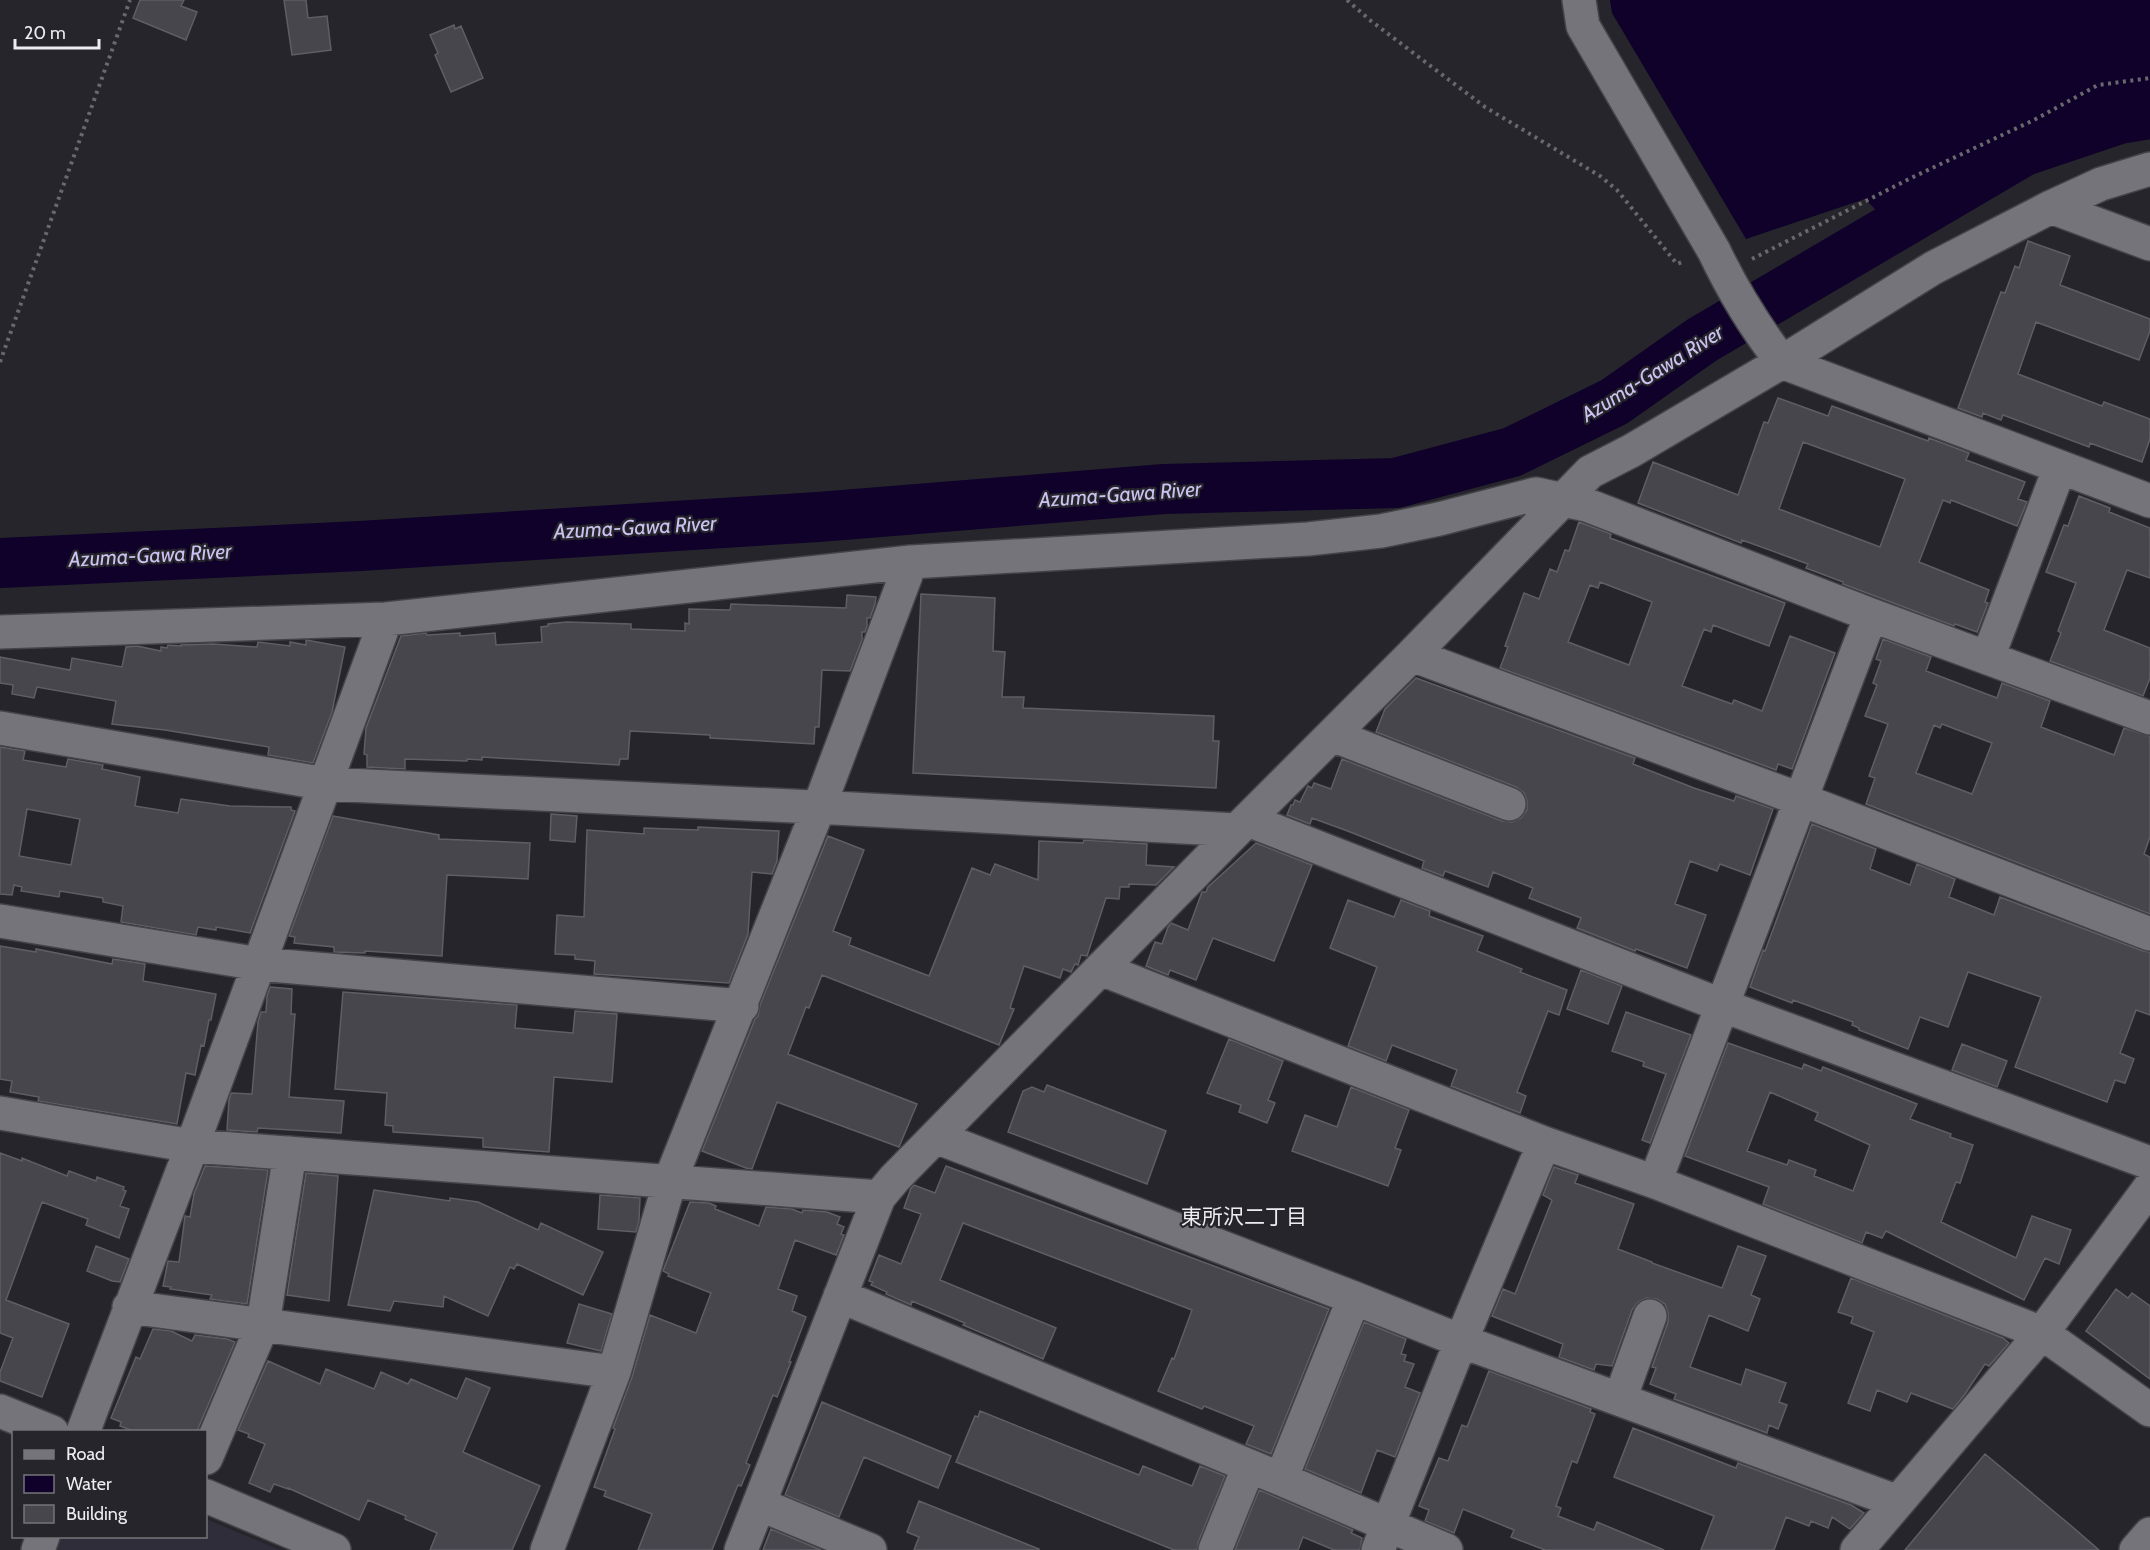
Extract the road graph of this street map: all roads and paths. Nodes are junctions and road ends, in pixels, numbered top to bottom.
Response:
1 (130, 0) edge
2 (1347, 0) edge
3 (1579, 0) edge
4 (2150, 78) edge
5 (2150, 169) edge
6 (2051, 207) junction
7 (2150, 244) edge
8 (1723, 270) junction
9 (0, 362) edge
10 (1782, 362) junction
11 (2060, 467) junction
12 (1562, 500) junction
13 (2150, 501) edge
14 (911, 562) junction
15 (1871, 615) junction
16 (386, 619) junction
17 (0, 632) edge
18 (1412, 655) junction
19 (1988, 657) junction
20 (2150, 718) edge
21 (0, 728) edge
22 (1332, 735) junction
23 (326, 784) junction
24 (1800, 800) junction
25 (1509, 804) dead end
26 (819, 807) junction
27 (1242, 825) junction
28 (0, 921) edge
29 (2150, 934) edge
30 (259, 964) junction
31 (1101, 969) junction
32 (1721, 1005) junction
33 (742, 1006) junction
34 (0, 1113) edge
35 (936, 1137) junction
36 (1544, 1143) junction
37 (192, 1146) junction
38 (290, 1153) junction
39 (2150, 1163) edge
40 (670, 1181) junction
41 (1655, 1182) junction
42 (2150, 1187) edge
43 (879, 1197) junction
44 (840, 1296) junction
45 (1354, 1298) junction
46 (129, 1307) junction
47 (1650, 1316) dead end
48 (263, 1324) junction
49 (2042, 1333) junction
50 (1461, 1341) junction
51 (614, 1372) junction
52 (1620, 1399) junction
53 (2150, 1410) edge
54 (0, 1411) edge
55 (49, 1430) edge
56 (83, 1430) edge
57 (207, 1456) edge
58 (1249, 1466) junction
59 (1281, 1479) junction
60 (207, 1496) edge
61 (1898, 1502) junction
62 (759, 1504) junction
63 (2150, 1534) edge
64 (1383, 1538) edge
65 (1862, 1548) edge
66 (334, 1550) edge
67 (547, 1550) edge
68 (741, 1550) edge
69 (870, 1550) edge
70 (1215, 1550) edge
71 (1446, 1550) edge
72 (2136, 1550) edge

1 - 9 path
2 - 8 path
3 - 8 street
4 - 8 path
5 - 6 street
6 - 7 street
6 - 10 street
8 - 10 street
10 - 11 street
10 - 12 street
11 - 13 street
11 - 19 street
12 - 14 street
12 - 15 street
12 - 18 street
14 - 16 street
14 - 26 street
15 - 19 street
15 - 24 street
16 - 17 street
16 - 23 street
18 - 22 street
18 - 24 street
19 - 20 street
21 - 23 street
22 - 25 street
22 - 27 street
23 - 26 street
23 - 30 street
24 - 29 street
24 - 32 street
26 - 27 street
26 - 33 street
27 - 31 street
27 - 32 street
28 - 30 street
30 - 33 street
30 - 37 street
31 - 35 street
31 - 36 street
32 - 39 street
32 - 41 street
33 - 40 street
34 - 37 street
35 - 43 street
35 - 45 street
36 - 41 street
36 - 50 street
37 - 38 street
37 - 46 street
38 - 40 street
38 - 48 street
40 - 43 street
40 - 51 street
41 - 49 street
42 - 49 street
43 - 44 street
44 - 58 street
44 - 62 street
45 - 50 street
45 - 59 street
46 - 48 street
46 - 56 street
47 - 52 street
48 - 51 street
48 - 57 street
49 - 53 street
49 - 61 street
50 - 52 street
50 - 64 street
51 - 67 street
52 - 61 street
54 - 55 street
58 - 59 street
58 - 70 street
59 - 64 street
60 - 66 street
61 - 65 street
62 - 68 street
62 - 69 street
63 - 72 street
64 - 71 street

